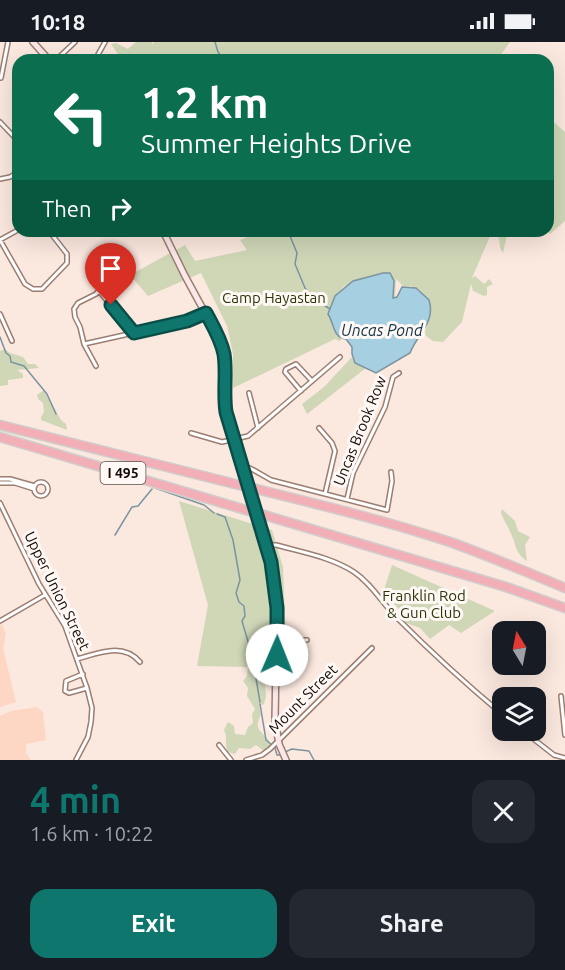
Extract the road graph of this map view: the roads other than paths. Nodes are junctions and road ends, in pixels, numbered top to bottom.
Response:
1 (8, 42) edge
2 (33, 42) edge
3 (75, 42) edge
4 (44, 54) edge
5 (62, 54) edge
6 (1, 78) edge
7 (0, 122) edge
8 (12, 135) edge
9 (54, 237) edge
10 (166, 237) edge
11 (0, 240) edge
12 (109, 278) dead end
13 (99, 291) junction
14 (206, 313) junction
15 (0, 314) edge
16 (134, 333) junction
17 (12, 341) dead end
18 (84, 344) junction
19 (340, 357) dead end
20 (96, 366) dead end
21 (399, 373) dead end
22 (312, 381) junction
23 (301, 391) junction
24 (249, 393) dead end
25 (0, 424) edge
26 (258, 428) junction
27 (319, 428) dead end
28 (191, 433) dead end
29 (0, 437) edge
30 (235, 440) junction
31 (244, 468) junction
32 (391, 472) dead end
33 (0, 481) edge
34 (35, 487) junction
35 (325, 494) junction
36 (347, 499) junction
37 (0, 503) edge
38 (266, 545) junction
39 (565, 588) edge
40 (45, 595) junction
41 (565, 608) edge
42 (0, 621) edge
43 (307, 640) dead end
44 (277, 641) junction
45 (372, 648) dead end
46 (77, 659) junction
47 (140, 662) dead end
48 (83, 674) junction
49 (87, 688) junction
50 (561, 696) dead end
51 (492, 705) edge
52 (565, 735) edge
53 (278, 741) junction
54 (536, 741) edge
55 (219, 745) dead end
56 (565, 758) edge
57 (76, 760) edge
58 (231, 760) edge
59 (246, 760) edge
60 (286, 760) edge

1 - 6 street
2 - 4 main road
3 - 5 street
7 - 8 street
9 - 11 street
10 - 14 main road
12 - 13 street
13 - 16 street
13 - 18 street
14 - 16 street
14 - 30 main road
15 - 17 street
16 - 18 street
18 - 20 street
19 - 22 street
21 - 36 street, Uncas Brook Row
22 - 23 street
22 - 23 street
23 - 26 street
24 - 26 street
25 - 39 highway, I 495, bridge
26 - 30 street
27 - 35 street
28 - 30 street
29 - 41 highway, I 495, bridge
30 - 31 main road
31 - 35 street
31 - 38 main road
32 - 36 street
33 - 34 street
34 - 34 street
35 - 36 street
37 - 40 street, Upper Union Street
38 - 44 main road
38 - 51 street
40 - 42 street
40 - 46 street, Upper Union Street
43 - 44 street
44 - 53 main road
45 - 53 street, Mount Street
46 - 47 street
46 - 48 street, Upper Union Street
48 - 49 street, Upper Union Street
48 - 49 street
49 - 57 street, Upper Union Street
50 - 52 street
53 - 59 street, Mount Street
53 - 60 main road
54 - 56 street
55 - 58 street

